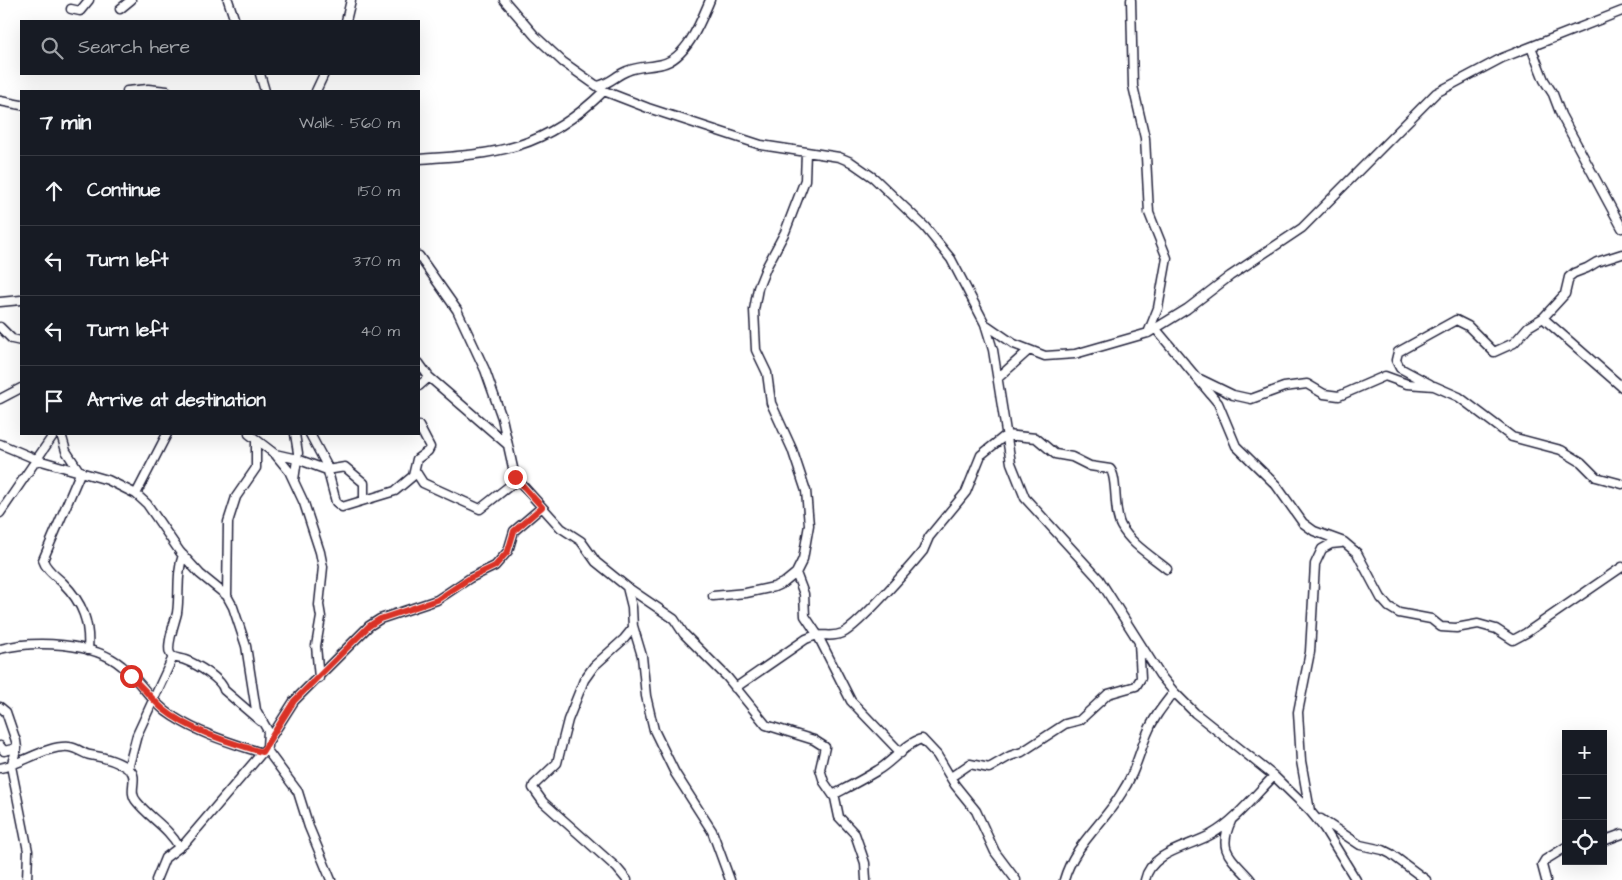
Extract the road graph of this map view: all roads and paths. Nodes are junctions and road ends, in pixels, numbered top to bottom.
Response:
1 (89, 0) edge
2 (131, 0) edge
3 (228, 0) edge
4 (351, 0) edge
5 (504, 0) edge
6 (710, 0) edge
7 (1131, 0) edge
8 (71, 9) dead end
9 (120, 9) dead end
10 (1622, 11) edge
11 (235, 20) edge
12 (346, 20) edge
13 (1530, 47) junction
14 (260, 75) edge
15 (324, 75) edge
16 (600, 88) junction
17 (266, 90) edge
18 (316, 90) edge
19 (0, 101) edge
20 (20, 105) edge
21 (806, 152) junction
22 (420, 159) edge
23 (1622, 228) edge
24 (1622, 254) edge
25 (420, 257) edge
26 (20, 300) edge
27 (0, 302) edge
28 (1543, 318) junction
29 (985, 324) junction
30 (0, 327) edge
31 (1155, 328) junction
32 (1148, 333) junction
33 (20, 341) edge
34 (1029, 350) junction
35 (420, 364) edge
36 (429, 377) junction
37 (1196, 377) junction
38 (998, 378) junction
39 (420, 385) edge
40 (1434, 386) junction
41 (1622, 387) edge
42 (20, 389) edge
43 (0, 399) edge
44 (420, 428) edge
45 (53, 435) edge
46 (61, 435) edge
47 (166, 435) edge
48 (250, 435) edge
49 (295, 435) edge
50 (310, 435) edge
51 (1006, 435) junction
52 (256, 441) junction
53 (0, 444) edge
54 (508, 445) junction
55 (65, 447) junction
56 (275, 454) junction
57 (297, 459) junction
58 (38, 460) junction
59 (54, 464) junction
60 (327, 470) junction
61 (80, 471) junction
62 (416, 472) junction
63 (294, 480) junction
64 (517, 480) junction
65 (1622, 484) edge
66 (136, 494) junction
67 (364, 500) junction
68 (542, 507) junction
69 (0, 513) edge
70 (1344, 542) junction
71 (183, 555) junction
72 (1622, 567) edge
73 (1167, 569) dead end
74 (796, 573) junction
75 (627, 587) junction
76 (227, 596) junction
77 (713, 596) dead end
78 (633, 626) junction
79 (817, 634) junction
80 (1139, 643) junction
81 (0, 648) edge
82 (88, 650) junction
83 (174, 657) junction
84 (319, 678) junction
85 (735, 688) junction
86 (1174, 692) junction
87 (154, 700) junction
88 (0, 707) edge
89 (262, 723) junction
90 (0, 746) edge
91 (16, 748) junction
92 (265, 748) junction
93 (901, 753) junction
94 (11, 766) junction
95 (0, 768) edge
96 (128, 769) junction
97 (1274, 776) junction
98 (951, 777) junction
99 (833, 795) junction
100 (1310, 811) junction
101 (1232, 817) junction
102 (1622, 834) edge
103 (1607, 840) edge
104 (179, 847) junction
105 (1562, 850) edge
106 (27, 880) edge
107 (156, 880) edge
108 (331, 880) edge
109 (627, 880) edge
110 (730, 880) edge
111 (866, 880) edge
112 (1016, 880) edge
113 (1064, 880) edge
114 (1145, 880) edge
115 (1251, 880) edge
116 (1356, 880) edge
117 (1426, 880) edge
118 (1546, 880) edge

1 - 8 street
2 - 9 street
3 - 11 street
4 - 12 street
5 - 16 street
6 - 16 street
7 - 32 street
10 - 13 street
13 - 23 street
13 - 31 street
14 - 17 street
15 - 18 street
16 - 21 street
16 - 22 street
19 - 20 street
21 - 29 street
21 - 74 street
24 - 28 street
25 - 54 street
26 - 27 street
28 - 40 street
28 - 41 street
29 - 34 street
29 - 38 street
30 - 33 street
31 - 32 street
31 - 37 street
32 - 34 street
34 - 38 street
35 - 36 street
36 - 39 street
36 - 54 street
37 - 40 street
37 - 70 street
38 - 51 street
40 - 65 street
42 - 43 street
44 - 62 street
45 - 58 street
46 - 55 street
47 - 66 street
48 - 52 street
49 - 57 street
50 - 60 street
51 - 73 street
51 - 79 street
51 - 80 street
52 - 56 street
52 - 76 street
53 - 58 street
54 - 64 street
55 - 59 street
55 - 61 street
56 - 57 street
56 - 63 street
57 - 60 street
57 - 63 street
58 - 59 street
58 - 69 street
59 - 61 street
60 - 67 street
60 - 67 street
61 - 66 street
61 - 82 street
62 - 64 street
62 - 67 street
63 - 84 street
64 - 68 street
66 - 71 street
68 - 75 street
68 - 84 street
70 - 72 street
70 - 100 street
71 - 76 street
71 - 83 street
74 - 77 street
74 - 79 street
75 - 78 street
75 - 85 street
76 - 89 street
78 - 109 street
78 - 110 street
79 - 85 street
79 - 93 street
80 - 86 street
80 - 98 street
81 - 82 street
82 - 87 street
83 - 87 street
83 - 89 street
84 - 92 street
85 - 99 street
86 - 97 street
86 - 113 street
87 - 92 street
87 - 96 street
88 - 91 street
89 - 92 street
90 - 91 street
91 - 94 street
92 - 104 street
92 - 108 street
93 - 98 street
93 - 99 street
94 - 95 street
94 - 96 street
94 - 106 street
96 - 104 street
97 - 100 street
97 - 101 street
98 - 112 street
99 - 111 street
100 - 116 street
100 - 117 street
101 - 114 street
101 - 115 street
102 - 103 street
104 - 107 street
105 - 118 street

